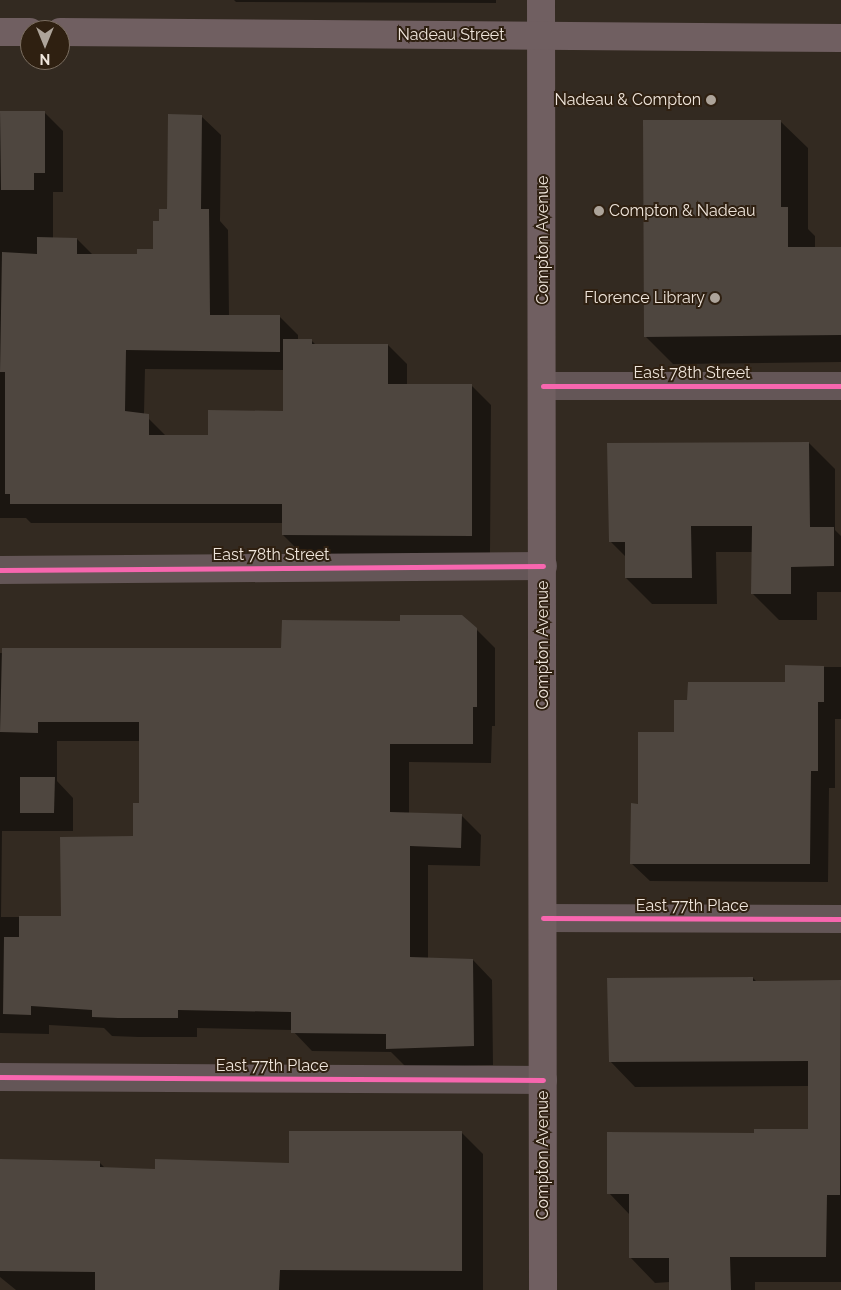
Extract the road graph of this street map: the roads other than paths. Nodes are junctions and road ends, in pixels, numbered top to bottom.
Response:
1 (541, 0) edge
2 (0, 32) edge
3 (20, 32) edge
4 (70, 32) edge
5 (541, 35) junction
6 (841, 38) edge
7 (542, 386) junction
8 (841, 386) edge
9 (542, 566) junction
10 (0, 570) edge
11 (543, 918) junction
12 (841, 919) edge
13 (0, 1076) edge
14 (543, 1080) junction
15 (543, 1290) edge

1 - 5 main road, Compton Avenue
2 - 3 main road
4 - 5 main road, Nadeau Street
5 - 6 main road, Nadeau Street
5 - 7 main road, Compton Avenue
7 - 8 street, East 78th Street
7 - 9 main road, Compton Avenue
9 - 10 street, East 78th Street
9 - 11 main road, Compton Avenue
11 - 12 street, East 77th Place
11 - 14 main road, Compton Avenue
13 - 14 street, East 77th Place
14 - 15 main road, Compton Avenue

